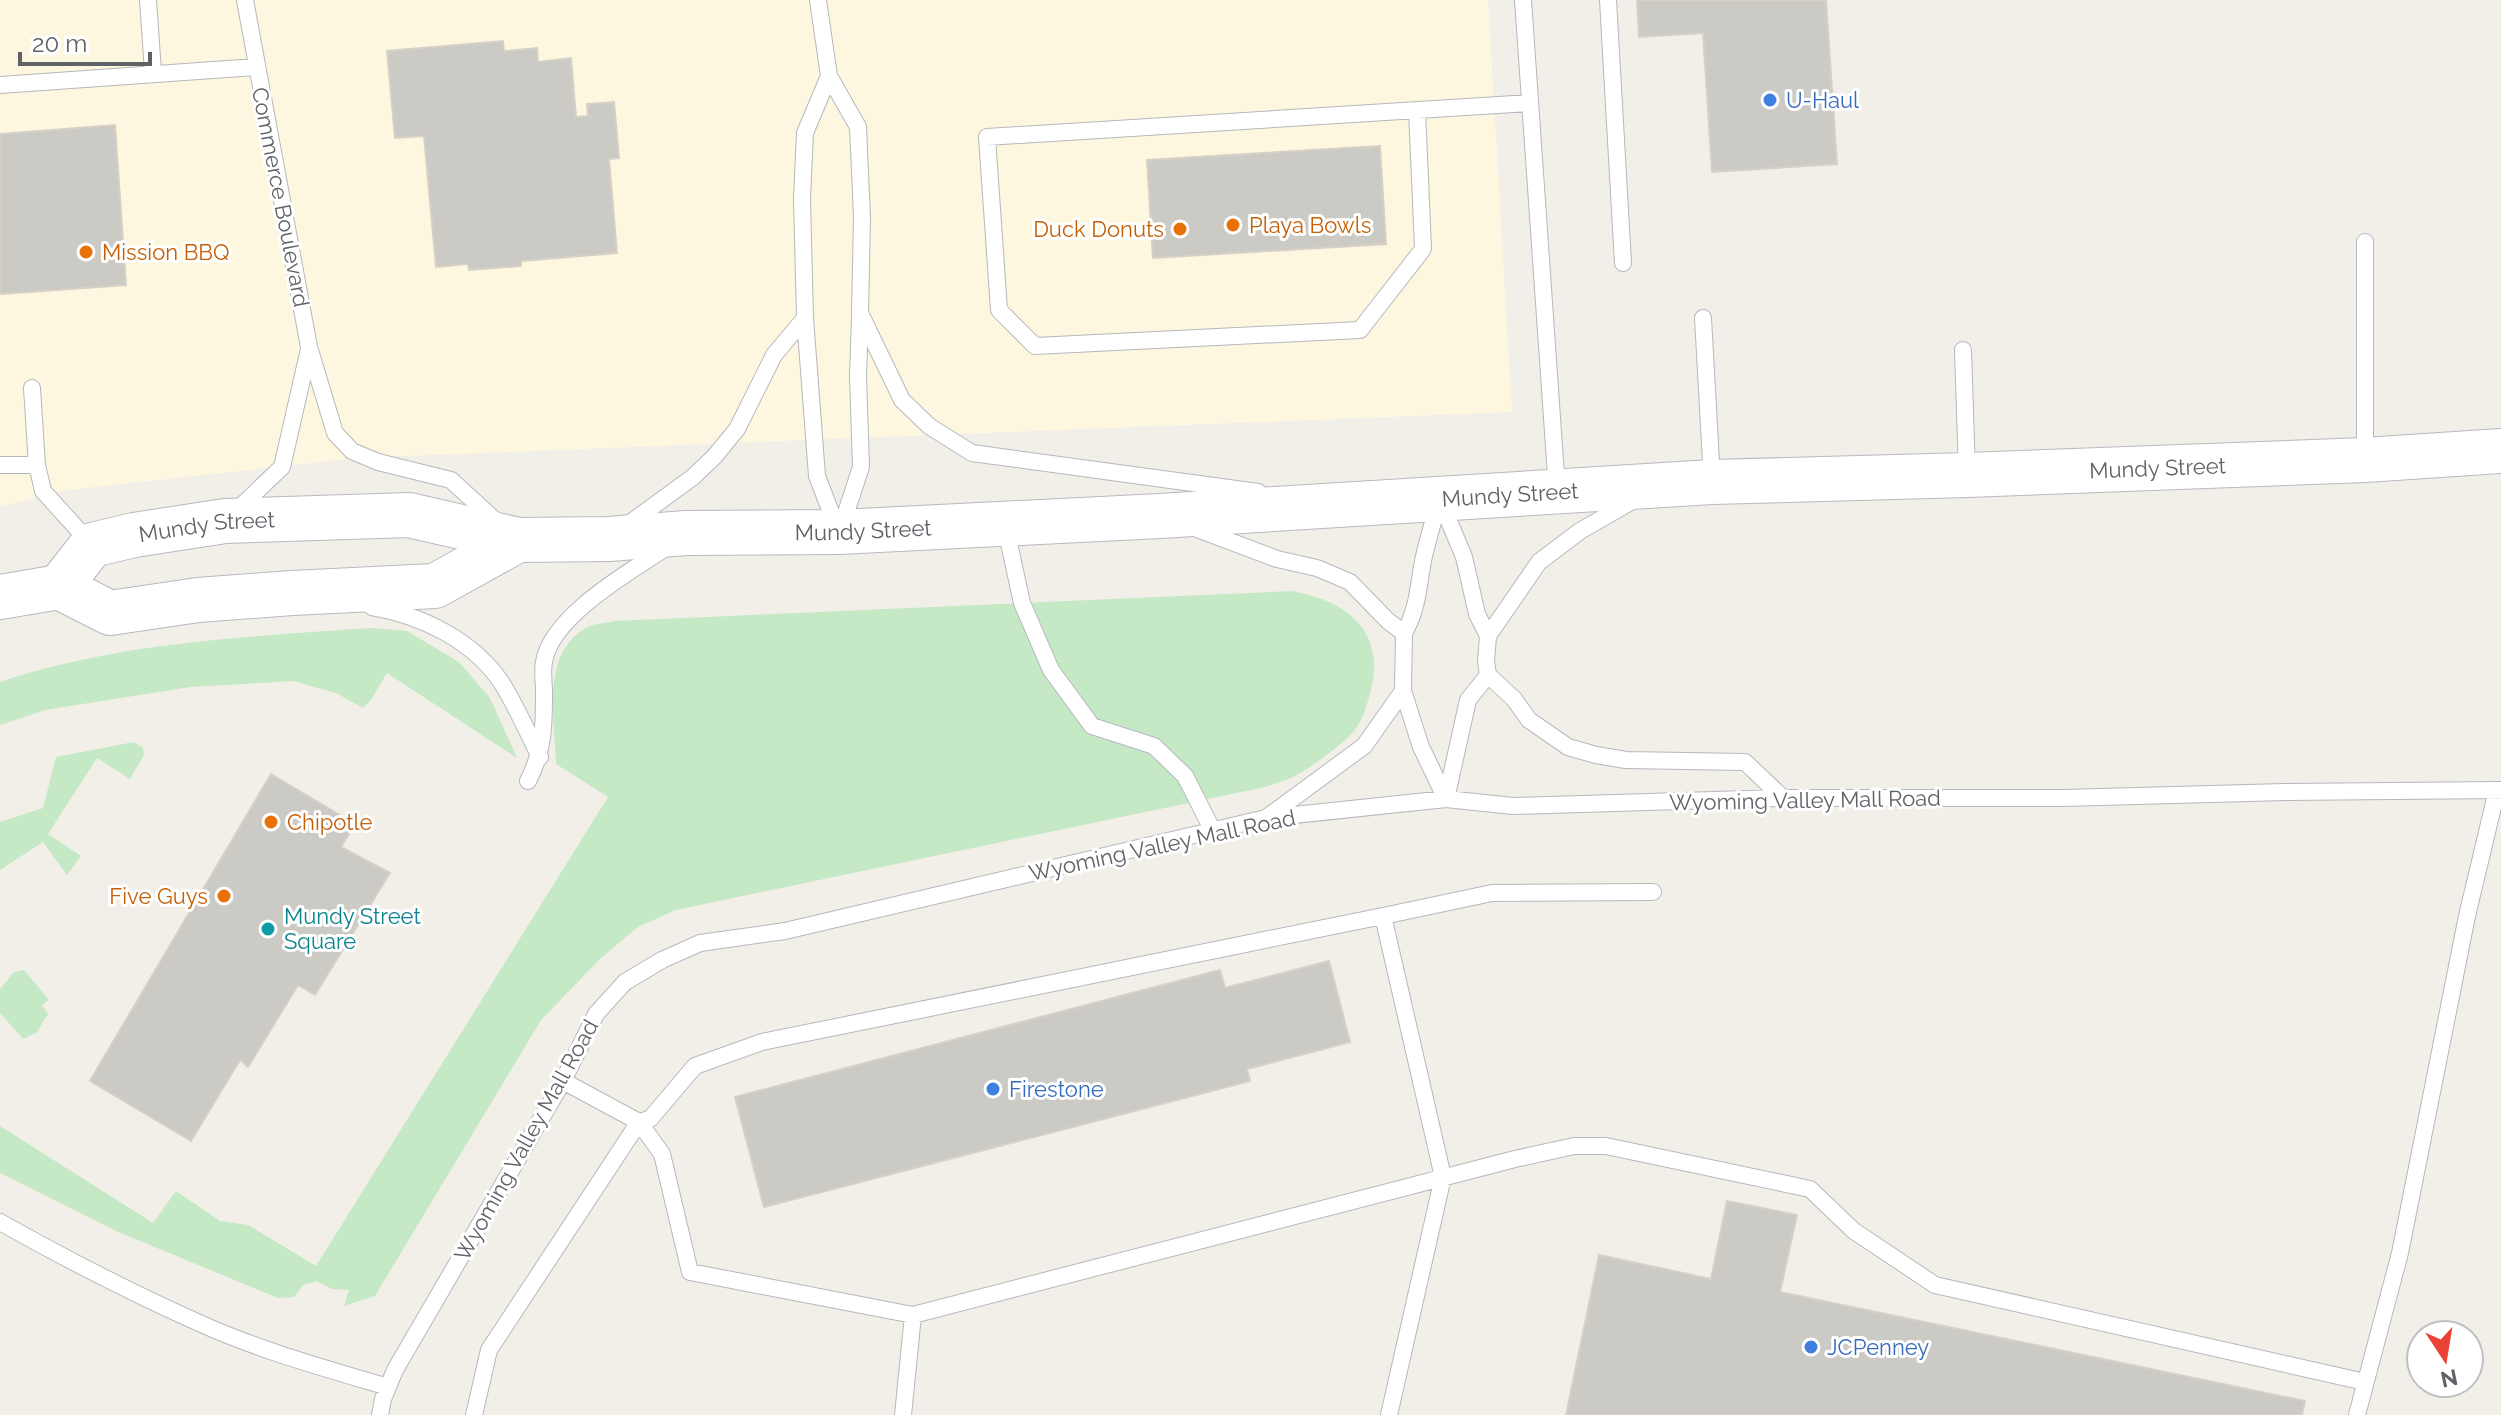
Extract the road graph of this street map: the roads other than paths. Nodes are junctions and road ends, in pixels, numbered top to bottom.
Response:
1 (148, 0) edge
2 (245, 0) edge
3 (818, 0) edge
4 (1523, 0) edge
5 (1608, 0) edge
6 (256, 67) junction
7 (153, 72) junction
8 (829, 76) junction
9 (0, 85) edge
10 (1530, 103) junction
11 (1417, 110) junction
12 (2365, 242) dead end
13 (1623, 263) dead end
14 (860, 313) junction
15 (805, 318) junction
16 (1703, 318) dead end
17 (309, 347) junction
18 (1963, 350) dead end
19 (32, 388) dead end
20 (2501, 451) edge
21 (2365, 460) junction
22 (0, 465) edge
23 (37, 465) junction
24 (1967, 475) junction
25 (1712, 482) junction
26 (1657, 486) junction
27 (1557, 492) junction
28 (1440, 498) junction
29 (1352, 505) junction
30 (1160, 516) junction
31 (225, 521) junction
32 (1005, 523) junction
33 (839, 532) junction
34 (686, 533) junction
35 (609, 539) junction
36 (518, 540) junction
37 (92, 545) junction
38 (59, 587) junction
39 (292, 593) junction
40 (0, 597) edge
41 (1404, 633) junction
42 (1488, 636) junction
43 (1488, 675) junction
44 (1403, 691) junction
45 (540, 757) junction
46 (528, 781) dead end
47 (2499, 790) edge
48 (1783, 798) junction
49 (1446, 799) junction
50 (1266, 818) junction
51 (1213, 831) junction
52 (1653, 892) dead end
53 (1383, 916) junction
54 (563, 1081) junction
55 (639, 1122) junction
56 (1443, 1177) junction
57 (0, 1222) edge
58 (913, 1315) junction
59 (2365, 1382) junction
60 (388, 1387) junction
61 (380, 1415) edge
62 (474, 1415) edge
63 (903, 1415) edge
64 (1389, 1415) edge
65 (2357, 1415) edge

1 - 7 lane
2 - 6 lane, Commerce Boulevard
3 - 8 lane
4 - 10 lane
5 - 13 lane
6 - 7 lane
6 - 17 lane, Commerce Boulevard
7 - 9 lane
8 - 14 lane
8 - 15 lane
10 - 11 lane
10 - 27 lane
11 - 11 lane
12 - 21 lane
14 - 29 lane
14 - 33 lane
15 - 33 lane
15 - 35 lane
16 - 25 lane
17 - 31 lane
17 - 36 lane, Commerce Boulevard
18 - 24 lane
19 - 23 lane
20 - 21 main road, Mundy Street
21 - 24 main road, Mundy Street
22 - 23 lane
23 - 37 lane
24 - 25 main road, Mundy Street
25 - 26 main road, Mundy Street
26 - 27 main road, Mundy Street
26 - 42 lane
27 - 28 main road, Mundy Street
28 - 29 main road, Mundy Street
28 - 41 lane
28 - 42 lane
29 - 30 main road, Mundy Street
30 - 32 main road, Mundy Street
30 - 41 lane
31 - 36 main road, Mundy Street
31 - 37 main road, Mundy Street
32 - 33 main road, Mundy Street
32 - 51 lane
33 - 34 main road, Mundy Street
34 - 35 main road, Mundy Street
34 - 45 lane
35 - 36 main road, Mundy Street
36 - 39 main road, Mundy Street
37 - 38 main road
38 - 39 main road, Mundy Street
38 - 40 main road
39 - 45 lane
41 - 44 lane
42 - 43 lane
43 - 48 lane
43 - 49 lane
44 - 49 lane
44 - 50 lane
45 - 46 lane
47 - 48 lane, Wyoming Valley Mall Road
47 - 59 lane
48 - 49 lane, Wyoming Valley Mall Road
49 - 50 lane, Wyoming Valley Mall Road
50 - 51 lane, Wyoming Valley Mall Road
51 - 54 lane, Wyoming Valley Mall Road
52 - 53 lane
53 - 55 lane
53 - 56 lane
54 - 55 lane
54 - 60 lane, Wyoming Valley Mall Road
55 - 58 lane
55 - 62 lane
56 - 58 lane
56 - 59 lane
56 - 64 lane
57 - 60 lane
58 - 63 lane
59 - 65 lane
60 - 61 lane, Wyoming Valley Mall Road

